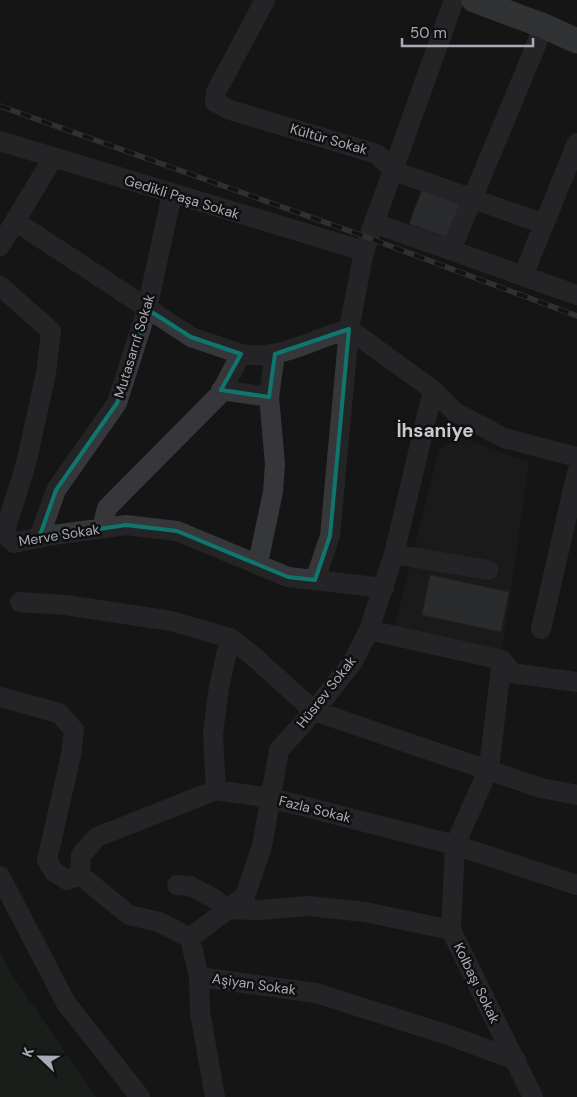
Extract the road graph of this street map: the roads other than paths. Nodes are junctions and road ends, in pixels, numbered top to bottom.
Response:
1 (265, 0) edge
2 (454, 0) edge
3 (474, 0) edge
4 (518, 8) edge
5 (544, 26) junction
6 (577, 40) edge
7 (0, 141) edge
8 (577, 143) edge
9 (53, 158) junction
10 (394, 171) junction
11 (172, 194) junction
12 (472, 198) junction
13 (15, 221) junction
14 (374, 223) junction
15 (544, 224) junction
16 (0, 246) edge
17 (451, 250) junction
18 (364, 251) junction
19 (523, 276) junction
20 (0, 286) edge
21 (577, 295) edge
22 (147, 309) junction
23 (349, 328) junction
24 (241, 354) junction
25 (275, 354) junction
26 (221, 390) junction
27 (432, 390) junction
28 (269, 397) junction
29 (577, 457) edge
30 (577, 472) edge
31 (102, 528) junction
32 (39, 538) junction
33 (394, 554) junction
34 (258, 563) junction
35 (488, 570) dead end
36 (316, 580) junction
37 (384, 588) junction
38 (20, 602) dead end
39 (541, 628) dead end
40 (369, 630) junction
41 (230, 638) junction
42 (502, 660) junction
43 (577, 682) edge
44 (0, 698) edge
45 (34, 705) junction
46 (0, 708) edge
47 (314, 711) junction
48 (489, 768) junction
49 (216, 790) junction
50 (577, 796) edge
51 (271, 798) junction
52 (455, 845) junction
53 (80, 875) junction
54 (0, 876) edge
55 (177, 885) dead end
56 (577, 885) edge
57 (227, 909) junction
58 (451, 930) junction
59 (190, 938) junction
60 (199, 977) junction
61 (516, 1060) junction
62 (140, 1097) edge
63 (215, 1097) edge
64 (533, 1097) edge

1 - 10 street, Kültür Sokak
2 - 10 street
3 - 4 main road
4 - 5 main road
5 - 6 main road
5 - 12 street
7 - 9 street, Gedikli Paşa Sokak
8 - 15 street
9 - 11 street, Gedikli Paşa Sokak
9 - 13 street
10 - 12 street, Kültür Sokak
10 - 14 street
11 - 18 street, Gedikli Paşa Sokak
11 - 22 street, Mutasarrıf Sokak
12 - 15 street, Kültür Sokak
12 - 17 street
13 - 16 street
13 - 22 street
14 - 17 street
14 - 18 street
15 - 19 street
17 - 19 street
18 - 23 street
19 - 21 street
20 - 32 street, Merve Sokak
22 - 24 street
22 - 32 street, Mutasarrıf Sokak
23 - 25 street
23 - 27 street
23 - 36 street
24 - 25 street
24 - 26 street
25 - 28 street
26 - 28 street
26 - 31 street
27 - 29 street
27 - 33 street, Hüsrev Sokak
28 - 34 street
30 - 39 street
31 - 32 street, Merve Sokak
31 - 34 street, Merve Sokak
33 - 35 street
33 - 37 street, Hüsrev Sokak
34 - 36 street, Merve Sokak
36 - 37 street, Merve Sokak
37 - 40 street, Hüsrev Sokak
38 - 41 street
40 - 42 street
40 - 47 street, Hüsrev Sokak
41 - 47 street
41 - 49 street
42 - 43 street
42 - 48 street, Kolbaşı Sokak
44 - 45 street
45 - 46 street
45 - 53 street
47 - 48 street
47 - 51 street, Hüsrev Sokak
48 - 50 street
48 - 52 street, Kolbaşı Sokak
49 - 51 street, Fazla Sokak
49 - 53 street, Fazla Sokak
51 - 52 street, Fazla Sokak
51 - 57 street, Hüsrev Sokak
52 - 56 street, Fazla Sokak
52 - 58 street, Kolbaşı Sokak
53 - 59 street
54 - 62 street
55 - 57 street
57 - 58 street
57 - 59 street, Hüsrev Sokak
58 - 61 street, Kolbaşı Sokak
59 - 60 street, Aşiyan Sokak
60 - 61 street, Aşiyan Sokak
60 - 63 street
61 - 64 street, Kolbaşı Sokak

